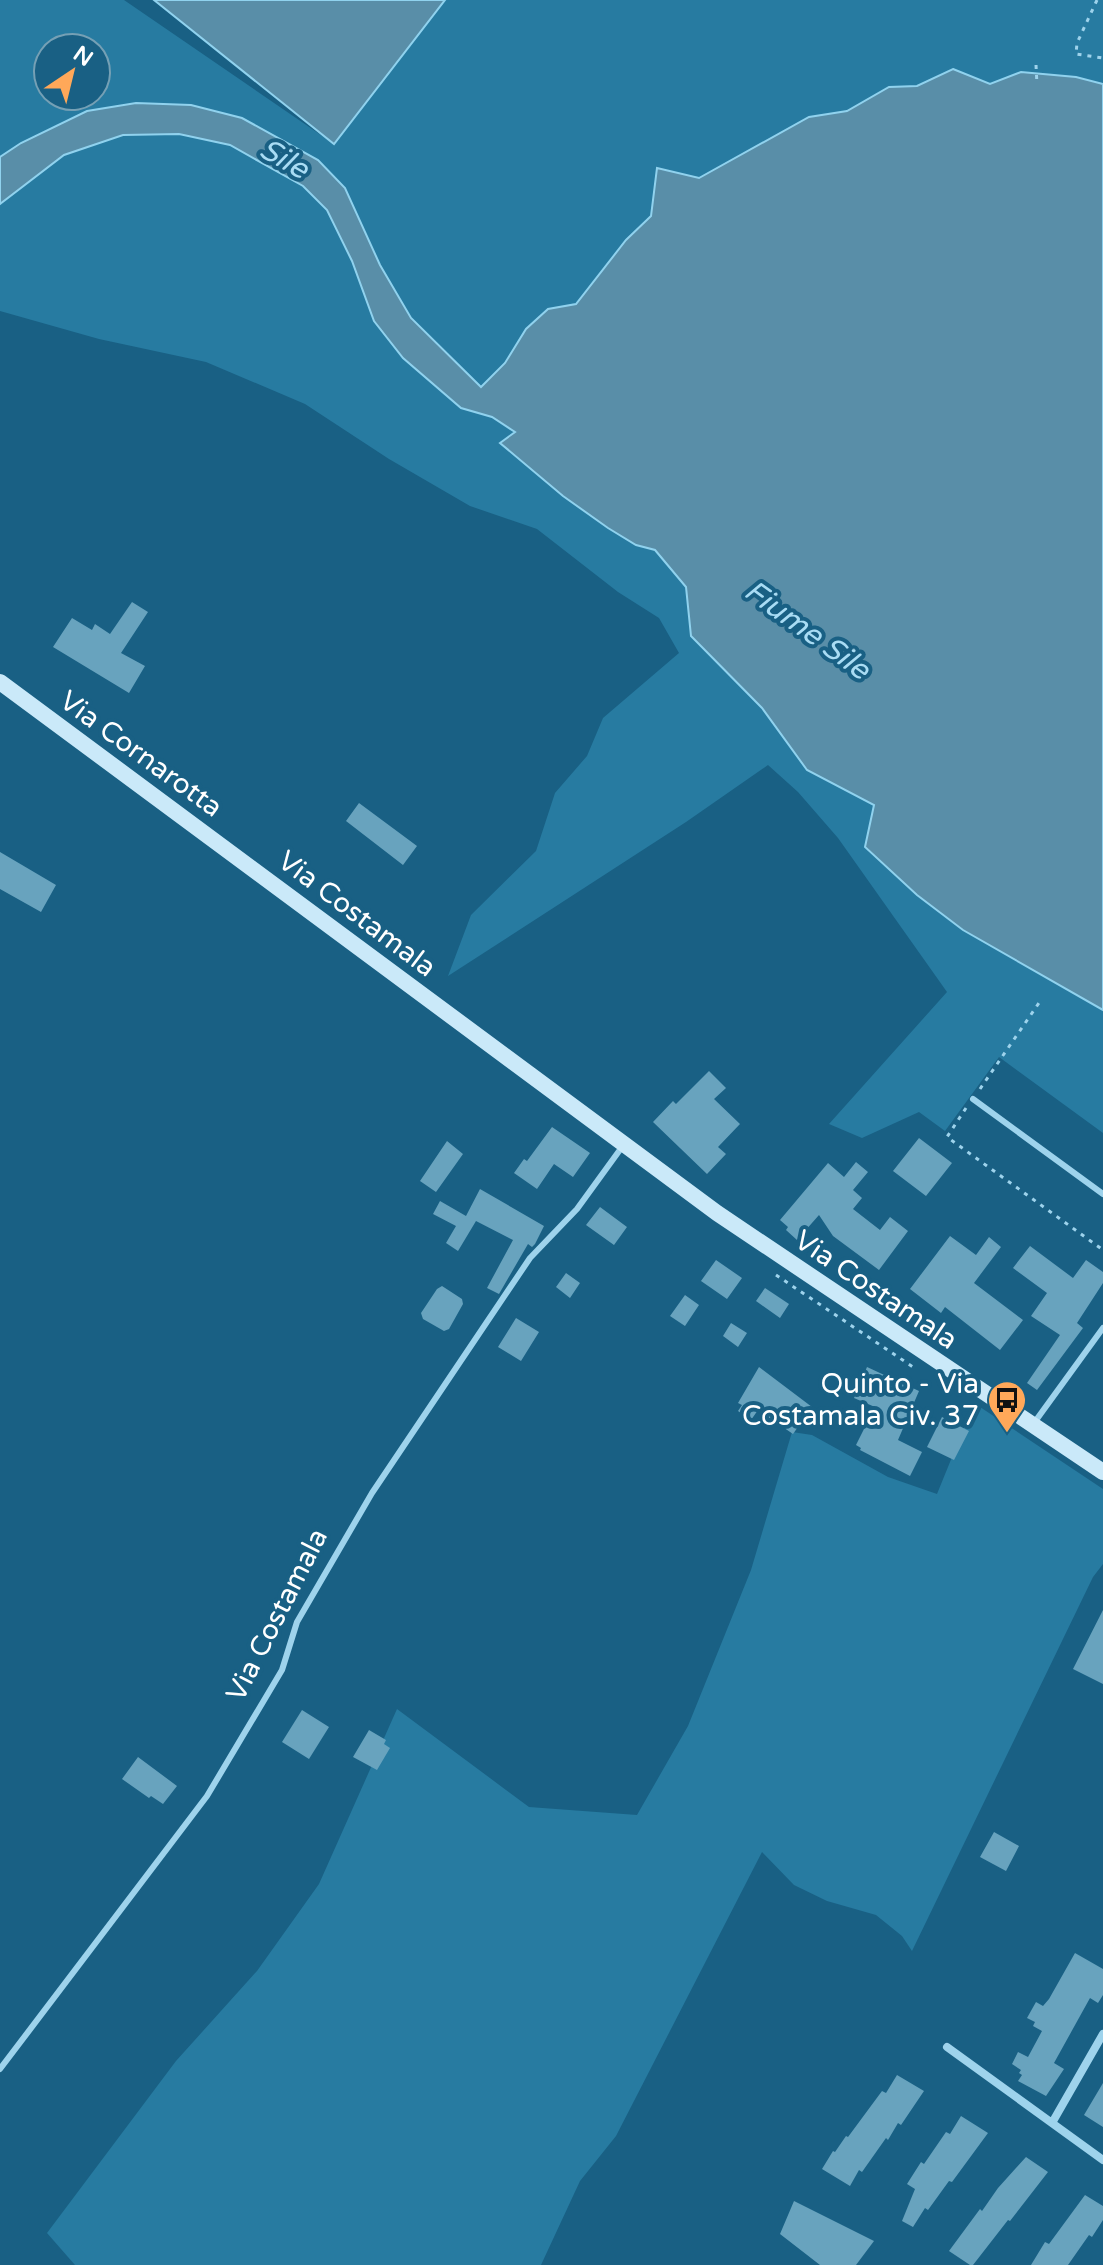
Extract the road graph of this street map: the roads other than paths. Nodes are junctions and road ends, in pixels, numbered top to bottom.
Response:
1 (0, 682) edge
2 (252, 868) joint
3 (973, 1099) dead end
4 (624, 1145) junction
5 (1103, 1194) edge
6 (1103, 1328) edge
7 (1032, 1426) junction
8 (1103, 1472) edge
9 (1103, 2034) edge
10 (947, 2047) dead end
11 (0, 2069) edge
12 (1052, 2123) junction
13 (1103, 2160) edge

1 - 2 main road, Via Cornarotta
2 - 4 main road, Via Costamala
3 - 5 lane
4 - 7 main road, Via Costamala
4 - 11 lane, Via Costamala
6 - 7 lane
7 - 8 main road, Via Costamala
9 - 12 street
10 - 12 street
12 - 13 street

